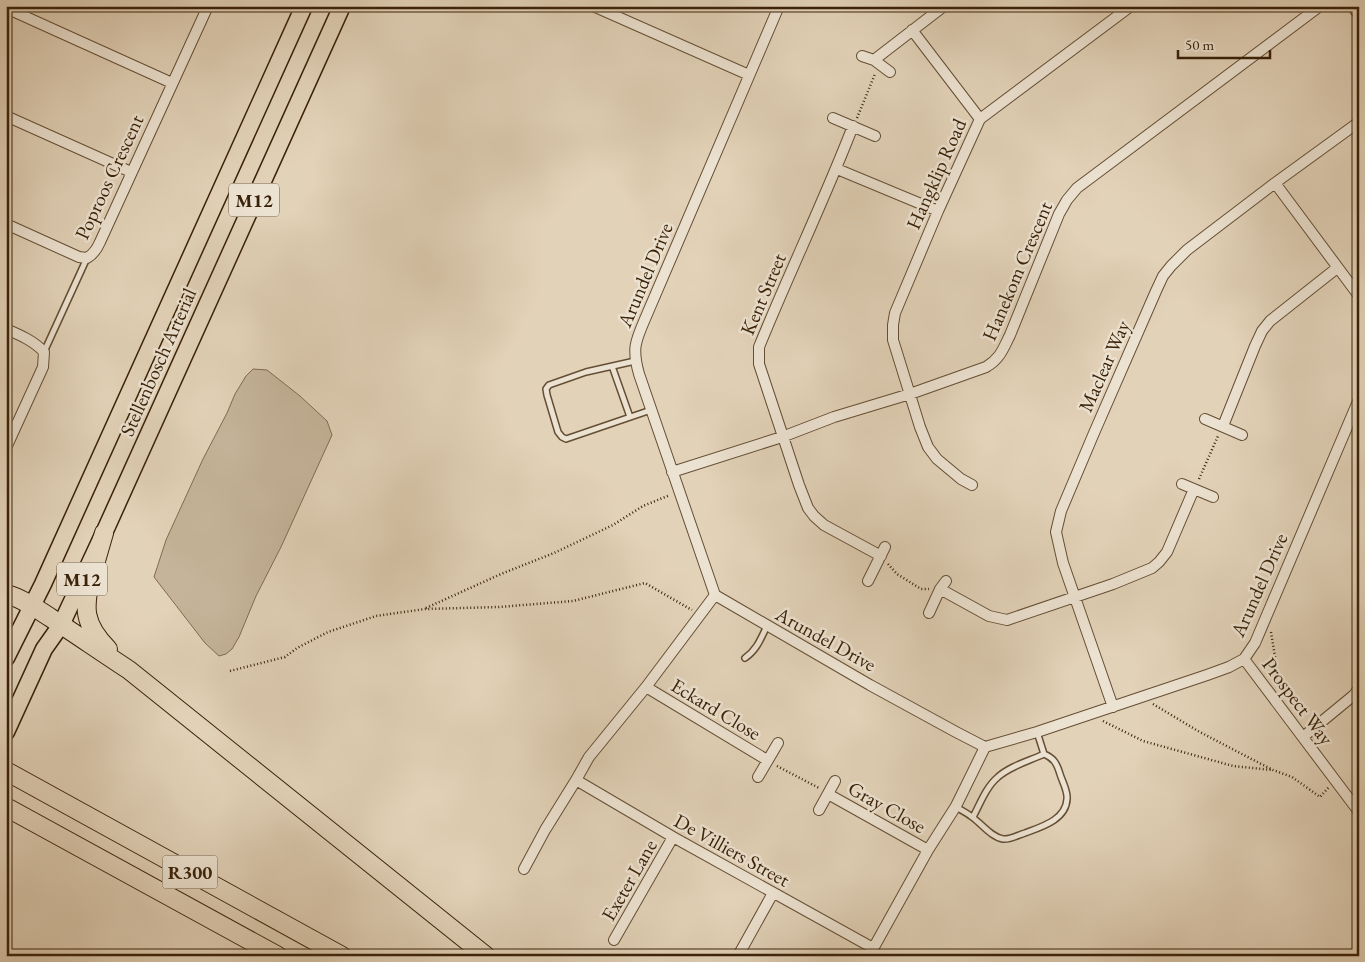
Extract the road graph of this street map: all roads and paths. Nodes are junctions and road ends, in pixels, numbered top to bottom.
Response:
1 (208, 6) edge
2 (304, 6) edge
3 (342, 6) edge
4 (594, 6) edge
5 (779, 6) edge
6 (944, 6) edge
7 (1131, 6) edge
8 (1320, 6) edge
9 (1352, 6) edge
10 (6, 8) edge
11 (1359, 14) edge
12 (912, 30) junction
13 (862, 56) dead end
14 (876, 62) junction
15 (890, 72) dead end
16 (749, 75) junction
17 (172, 83) junction
18 (6, 116) edge
19 (833, 118) dead end
20 (980, 119) junction
21 (1359, 122) edge
22 (854, 126) junction
23 (875, 136) dead end
24 (837, 169) junction
25 (131, 172) junction
26 (1275, 184) junction
27 (938, 211) junction
28 (6, 224) edge
29 (87, 258) junction
30 (1337, 268) junction
31 (1359, 296) edge
32 (6, 329) edge
33 (44, 352) junction
34 (635, 361) junction
35 (612, 366) junction
36 (910, 394) junction
37 (1359, 399) edge
38 (652, 410) junction
39 (630, 417) junction
40 (1205, 419) dead end
41 (1223, 426) junction
42 (9, 435) edge
43 (1242, 435) dead end
44 (782, 437) junction
45 (6, 448) edge
46 (672, 472) junction
47 (1182, 484) dead end
48 (972, 485) dead end
49 (1194, 490) junction
50 (679, 491) junction
51 (1213, 497) dead end
52 (104, 533) junction
53 (883, 552) junction
54 (868, 581) dead end
55 (943, 585) junction
56 (6, 594) edge
57 (715, 595) junction
58 (1074, 596) junction
59 (32, 606) junction
60 (425, 609) junction
61 (929, 613) dead end
62 (700, 614) junction
63 (1262, 624) junction
64 (61, 625) junction
65 (767, 626) junction
66 (6, 658) edge
67 (745, 658) dead end
68 (1244, 659) junction
69 (129, 670) junction
70 (230, 671) dead end
71 (646, 687) junction
72 (1359, 688) edge
73 (1146, 696) junction
74 (1271, 696) junction
75 (1113, 707) junction
76 (1097, 712) junction
77 (6, 732) edge
78 (1037, 732) junction
79 (1303, 737) junction
80 (778, 742) dead end
81 (985, 747) junction
82 (1044, 754) junction
83 (767, 760) junction
84 (1273, 770) junction
85 (6, 771) edge
86 (758, 777) dead end
87 (576, 780) junction
88 (835, 781) dead end
89 (1336, 781) junction
90 (828, 794) junction
91 (956, 806) junction
92 (6, 807) edge
93 (819, 810) dead end
94 (1359, 812) edge
95 (973, 818) junction
96 (673, 837) junction
97 (928, 850) junction
98 (524, 868) dead end
99 (773, 893) junction
100 (614, 940) dead end
101 (871, 952) edge
102 (278, 956) edge
103 (342, 956) edge
104 (486, 956) edge
105 (738, 956) edge

1 - 17 street, Poproos Crescent
2 - 59 main road, Stellenbosch Arterial / M12
3 - 52 main road, Stellenbosch Arterial / M12
4 - 16 street
5 - 16 street, Arundel Drive
6 - 12 street
7 - 20 street, Hangklip Road
8 - 36 street, Hanekom Crescent
9 - 11 street
10 - 17 street
12 - 14 street
12 - 20 street
13 - 14 street
14 - 15 street
14 - 22 path
16 - 34 street, Arundel Drive
17 - 25 street, Poproos Crescent
18 - 25 street
19 - 22 street
20 - 27 street, Hangklip Road
21 - 26 street, Maclear Way
22 - 23 street
22 - 24 street, Kent Street
24 - 27 street
24 - 44 street, Kent Street
25 - 29 street, Poproos Crescent
26 - 30 street
26 - 58 street, Maclear Way
27 - 36 street, Hangklip Road
28 - 29 street, Poproos Crescent
29 - 33 lane
30 - 31 street
30 - 41 street
32 - 33 street
33 - 42 street
34 - 35 lane
34 - 38 street, Arundel Drive
35 - 39 lane
35 - 39 lane
36 - 44 street, Hanekom Crescent
36 - 48 street, Hangklip Road
37 - 63 street, Arundel Drive
38 - 39 lane
38 - 46 street, Arundel Drive
40 - 41 street
41 - 43 street
41 - 49 path
42 - 45 street
44 - 46 street, Hanekom Crescent
44 - 53 street, Kent Street
46 - 50 street, Arundel Drive
47 - 49 street
49 - 51 street
49 - 58 street
50 - 57 street, Arundel Drive
50 - 60 path
52 - 64 main road, Stellenbosch Arterial / M12
52 - 69 highway
53 - 54 street
53 - 55 path
55 - 58 street
55 - 61 street
56 - 59 highway
57 - 62 street
57 - 65 street, Arundel Drive
58 - 75 street, Maclear Way
59 - 64 highway
59 - 66 main road, Stellenbosch Arterial / M12
60 - 62 path
60 - 70 path
62 - 71 street
63 - 68 street, Arundel Drive
63 - 74 path
64 - 69 highway
64 - 77 main road, Stellenbosch Arterial / M12
65 - 67 lane
65 - 81 street, Arundel Drive
68 - 73 street, Arundel Drive
68 - 74 street, Prospect Way
69 - 104 highway
71 - 83 street, Eckard Close
71 - 87 street
72 - 79 street
73 - 75 street, Arundel Drive
73 - 84 path
74 - 79 street, Prospect Way
75 - 76 street, Arundel Drive
76 - 78 street, Arundel Drive
76 - 84 path
78 - 81 street, Arundel Drive
78 - 82 lane
79 - 89 street, Prospect Way
80 - 83 street, Eckard Close
81 - 91 street, De Villiers Street
82 - 95 lane
82 - 95 lane
83 - 86 street, Eckard Close
83 - 90 path
84 - 89 path
85 - 103 highway, R300
87 - 96 street, De Villiers Street
87 - 98 street
88 - 90 street, Gray Close
89 - 94 street, Prospect Way
90 - 93 street, Gray Close
90 - 97 street, Gray Close
91 - 95 lane
91 - 97 street, De Villiers Street
92 - 102 highway, R300
96 - 99 street, De Villiers Street
96 - 100 street, Exeter Lane
97 - 101 street, De Villiers Street
99 - 101 street, De Villiers Street
99 - 105 street

